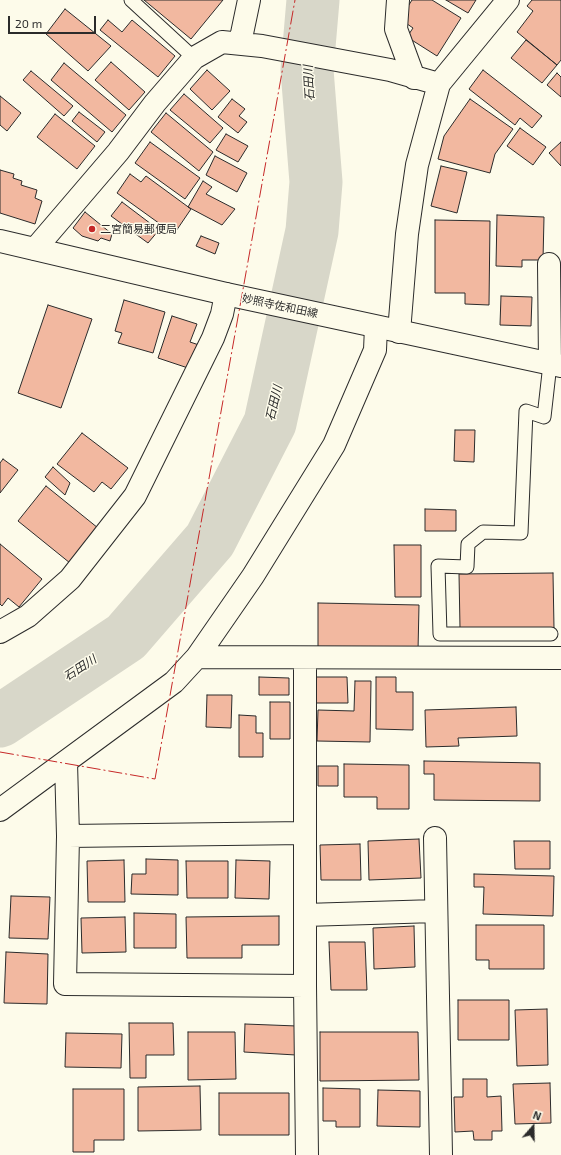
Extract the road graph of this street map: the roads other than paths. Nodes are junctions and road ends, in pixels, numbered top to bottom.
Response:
1 (131, 0) edge
2 (248, 0) edge
3 (398, 0) edge
4 (508, 0) edge
5 (240, 43) junction
6 (194, 58) junction
7 (414, 78) junction
8 (439, 84) junction
9 (0, 241) edge
10 (35, 249) junction
11 (549, 264) dead end
12 (232, 296) junction
13 (370, 326) junction
14 (399, 332) junction
15 (556, 365) edge
16 (0, 632) edge
17 (551, 634) dead end
18 (197, 657) junction
19 (305, 658) junction
20 (561, 658) edge
21 (66, 762) junction
22 (0, 810) edge
23 (305, 833) junction
24 (68, 836) junction
25 (435, 838) dead end
26 (436, 911) junction
27 (305, 915) junction
28 (305, 986) junction
29 (307, 1155) edge
30 (441, 1155) edge

1 - 6 lane
2 - 5 street
3 - 7 street
4 - 8 street
5 - 6 street
5 - 7 street
6 - 10 street
7 - 8 street
8 - 14 street
9 - 10 street, 妙照寺佐和田線
10 - 12 street, 妙照寺佐和田線
11 - 15 street
12 - 13 street, 妙照寺佐和田線
12 - 16 street
13 - 14 street, 妙照寺佐和田線
13 - 18 street
14 - 15 street, 妙照寺佐和田線
15 - 17 lane
18 - 19 street
18 - 21 street
19 - 20 street
19 - 23 street
21 - 22 street
21 - 24 street
23 - 24 street
23 - 27 street
24 - 28 street
25 - 26 street
26 - 27 street
26 - 30 street
27 - 28 street
28 - 29 street

